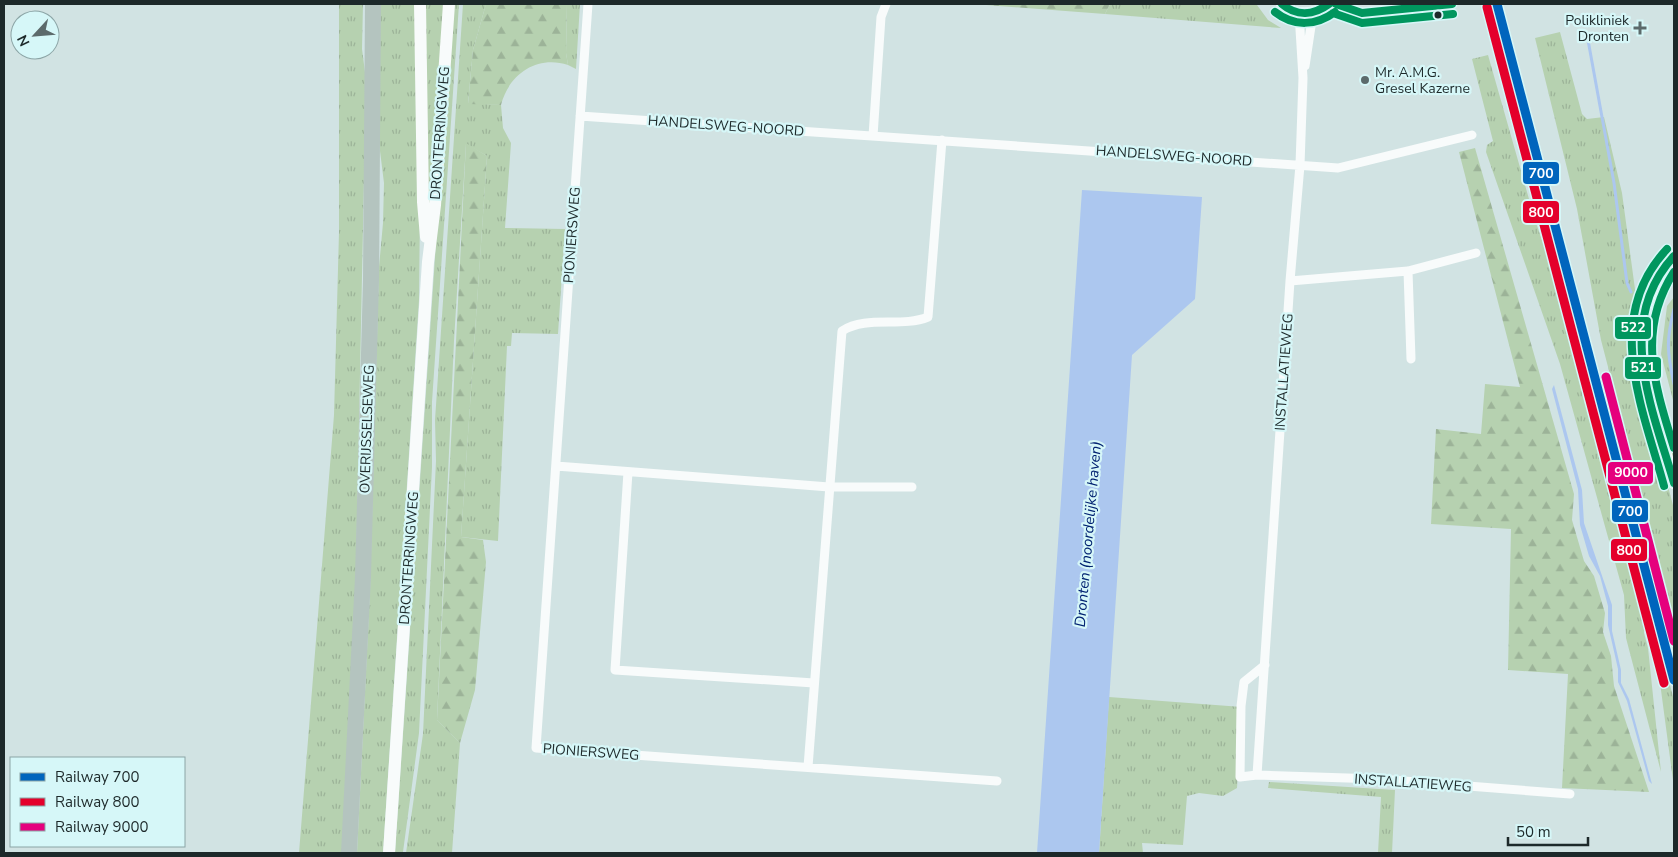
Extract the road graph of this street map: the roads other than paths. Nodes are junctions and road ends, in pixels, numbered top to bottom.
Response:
1 (373, 4) edge
2 (420, 4) edge
3 (449, 4) edge
4 (588, 4) edge
5 (878, 4) edge
6 (886, 4) edge
7 (1282, 4) edge
8 (1329, 4) edge
9 (1299, 13) junction
10 (1313, 13) junction
11 (881, 17) junction
12 (1303, 78) junction
13 (580, 116) junction
14 (1472, 135) dead end
15 (873, 136) junction
16 (942, 140) junction
17 (1300, 165) junction
18 (1476, 253) dead end
19 (1674, 256) edge
20 (428, 262) junction
21 (1408, 271) junction
22 (1290, 281) junction
23 (1411, 359) dead end
24 (556, 466) junction
25 (628, 472) junction
26 (1674, 484) edge
27 (829, 487) junction
28 (912, 487) dead end
29 (1265, 665) junction
30 (814, 683) junction
31 (808, 768) junction
32 (1257, 775) junction
33 (997, 781) dead end
34 (1570, 794) dead end
35 (349, 853) edge
36 (389, 853) edge

1 - 35 highway, OVERIJSSELSEWEG
2 - 20 main road, DRONTERRINGWEG
3 - 20 main road, DRONTERRINGWEG
4 - 13 street, PIONIERSWEG
5 - 11 street
6 - 11 street
7 - 9 main road
8 - 10 main road
9 - 10 main road
9 - 12 street, INSTALLATIEWEG
10 - 12 street, INSTALLATIEWEG
11 - 15 street
12 - 17 street, INSTALLATIEWEG
13 - 15 street, HANDELSWEG-NOORD
13 - 24 street, PIONIERSWEG
14 - 17 street, HANDELSWEG-NOORD
15 - 16 street, HANDELSWEG-NOORD
16 - 17 street, HANDELSWEG-NOORD
16 - 27 street
17 - 22 street, INSTALLATIEWEG
18 - 21 street
19 - 26 main road
20 - 36 main road, DRONTERRINGWEG
21 - 22 street
21 - 23 street
22 - 29 street, INSTALLATIEWEG
24 - 25 street
24 - 31 street, PIONIERSWEG
25 - 27 street
25 - 30 street
27 - 28 street
27 - 30 street
29 - 32 street, INSTALLATIEWEG
29 - 32 street, INSTALLATIEWEG
30 - 31 street
31 - 33 street, PIONIERSWEG
32 - 34 street, INSTALLATIEWEG

